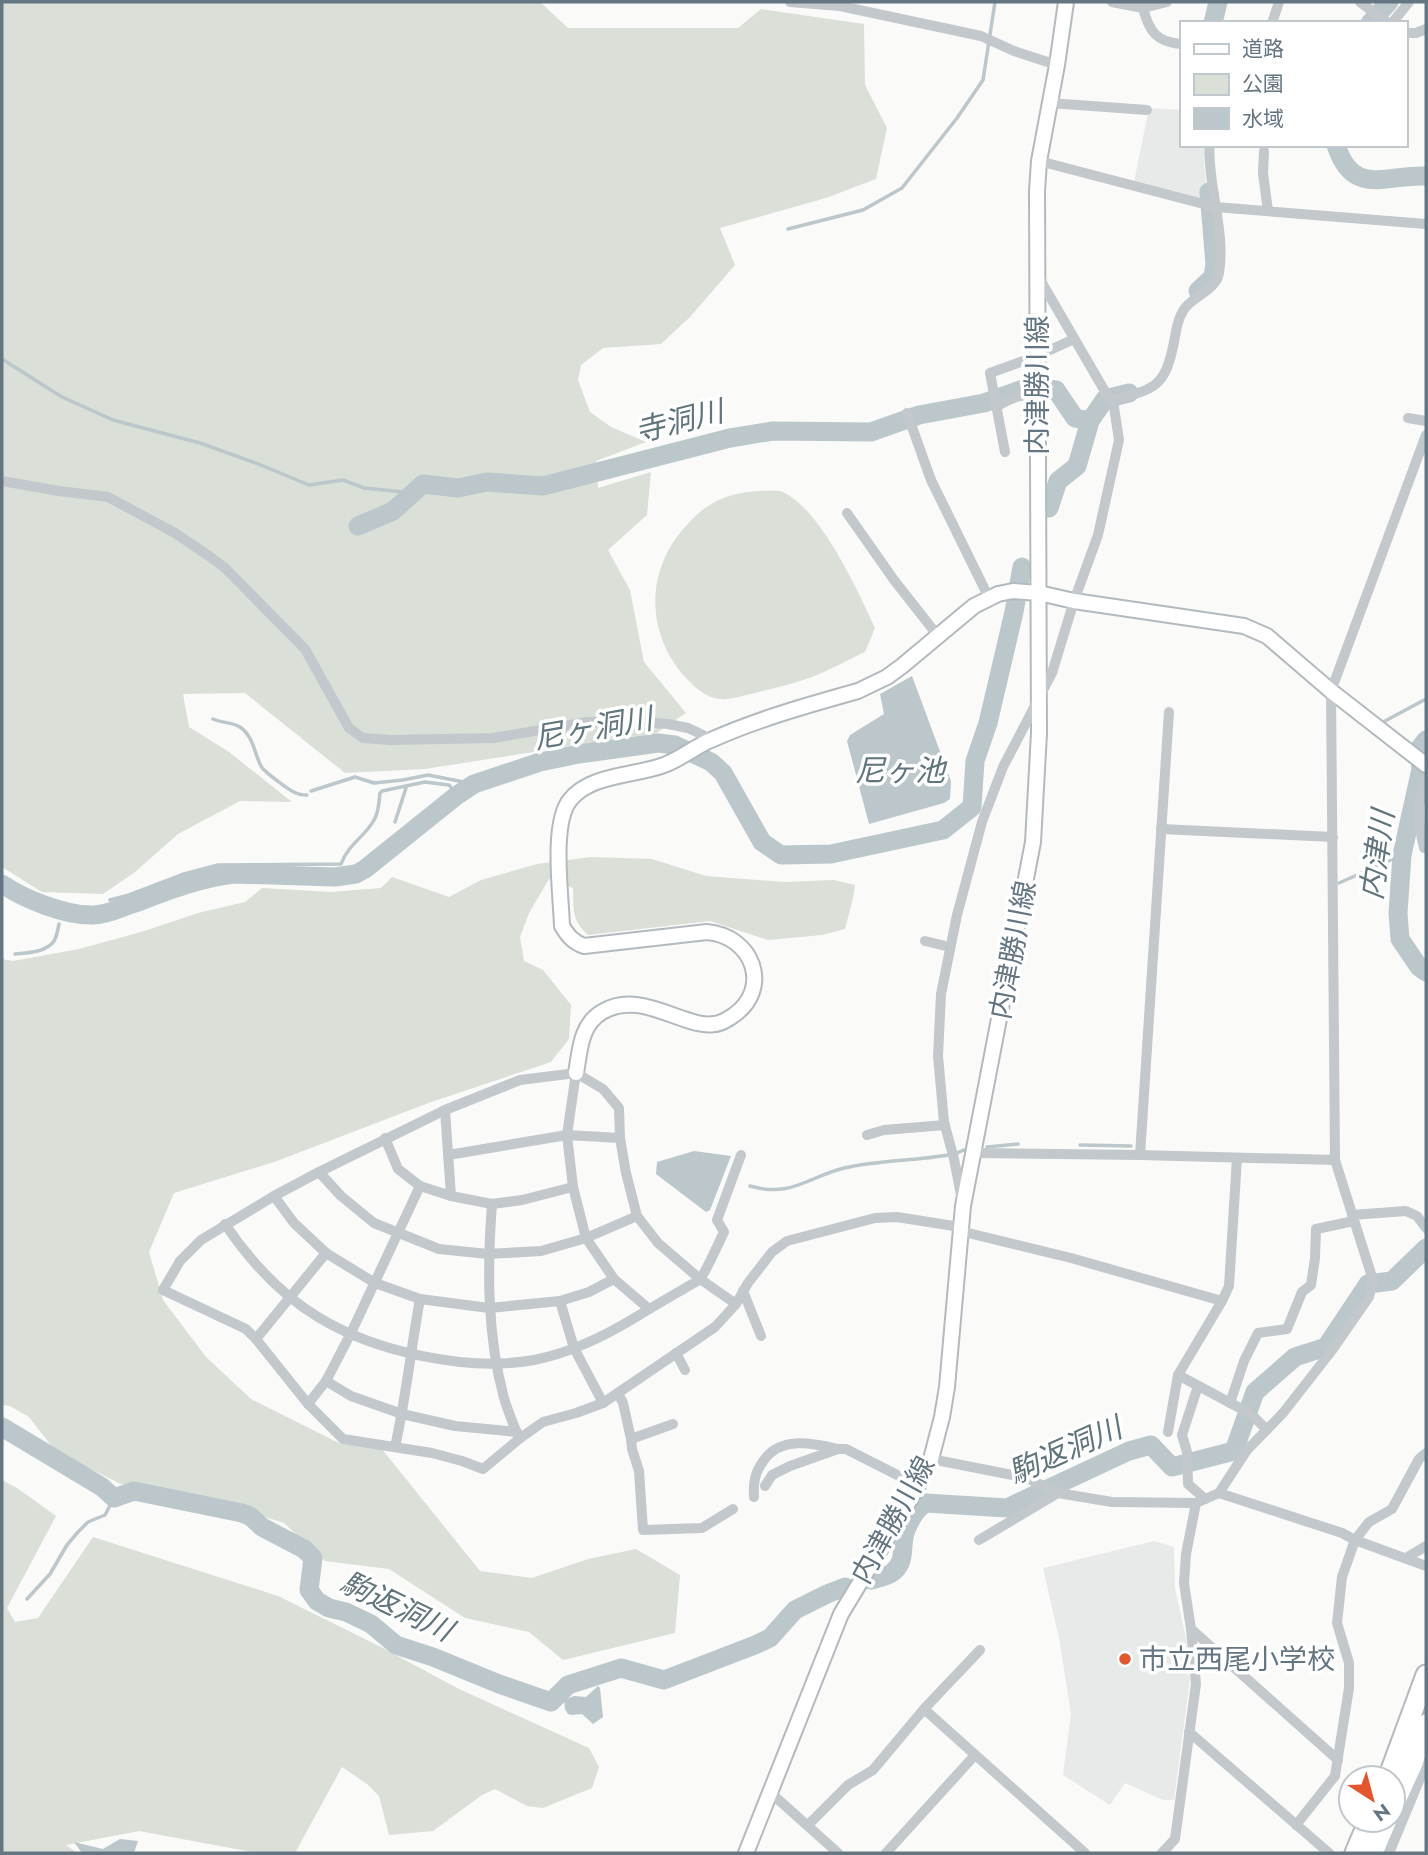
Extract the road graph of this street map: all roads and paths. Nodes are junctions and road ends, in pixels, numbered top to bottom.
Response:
1 (790, 2) edge
2 (1066, 2) edge
3 (1112, 2) edge
4 (1167, 2) edge
5 (1279, 2) edge
6 (1409, 2) edge
7 (1364, 3) edge
8 (1143, 8) junction
9 (1273, 21) edge
10 (1387, 21) edge
11 (1392, 21) edge
12 (1426, 29) edge
13 (1407, 33) edge
14 (1180, 44) edge
15 (1057, 65) junction
16 (1050, 103) junction
17 (1147, 110) dead end
18 (1210, 147) edge
19 (1264, 151) dead end
20 (1040, 161) junction
21 (1215, 207) junction
22 (1268, 211) junction
23 (1426, 224) edge
24 (1036, 274) junction
25 (1074, 339) junction
26 (1037, 356) junction
27 (1038, 397) junction
28 (1110, 400) junction
29 (997, 406) junction
30 (907, 413) dead end
31 (1409, 418) dead end
32 (1426, 421) edge
33 (1426, 435) edge
34 (1006, 453) dead end
35 (2, 481) edge
36 (847, 513) dead end
37 (1026, 592) junction
38 (989, 597) junction
39 (1074, 601) junction
40 (938, 636) junction
41 (1331, 691) junction
42 (1039, 701) junction
43 (1169, 712) dead end
44 (708, 741) junction
45 (1426, 765) edge
46 (1426, 780) edge
47 (1161, 830) junction
48 (1333, 837) junction
49 (1424, 848) dead end
50 (925, 941) dead end
51 (950, 947) junction
52 (576, 1073) junction
53 (445, 1110) junction
54 (944, 1125) junction
55 (567, 1135) junction
56 (867, 1135) dead end
57 (385, 1138) junction
58 (620, 1138) junction
59 (975, 1153) junction
60 (741, 1154) dead end
61 (448, 1155) junction
62 (1140, 1155) junction
63 (1237, 1158) junction
64 (1335, 1160) junction
65 (319, 1172) junction
66 (420, 1186) junction
67 (573, 1186) junction
68 (274, 1196) junction
69 (451, 1196) junction
70 (492, 1204) junction
71 (963, 1206) junction
72 (637, 1216) junction
73 (1353, 1218) junction
74 (225, 1224) junction
75 (1426, 1228) edge
76 (960, 1229) junction
77 (398, 1234) junction
78 (586, 1238) junction
79 (326, 1252) junction
80 (488, 1254) junction
81 (614, 1279) junction
82 (700, 1279) junction
83 (375, 1283) junction
84 (743, 1291) junction
85 (290, 1297) junction
86 (421, 1299) junction
87 (560, 1301) junction
88 (1222, 1301) junction
89 (736, 1304) junction
90 (489, 1308) junction
91 (649, 1309) junction
92 (351, 1333) junction
93 (761, 1335) dead end
94 (256, 1339) junction
95 (574, 1348) junction
96 (410, 1353) junction
97 (676, 1353) junction
98 (496, 1363) junction
99 (685, 1370) dead end
100 (1178, 1375) junction
101 (326, 1381) junction
102 (1198, 1386) junction
103 (618, 1393) junction
104 (603, 1403) junction
105 (1231, 1403) junction
106 (309, 1404) junction
107 (402, 1414) junction
108 (673, 1424) dead end
109 (1267, 1430) junction
110 (1168, 1432) dead end
111 (518, 1436) junction
112 (631, 1439) junction
113 (395, 1447) junction
114 (838, 1449) junction
115 (1426, 1453) edge
116 (931, 1459) junction
117 (917, 1485) junction
118 (765, 1486) dead end
119 (1058, 1493) junction
120 (1219, 1493) junction
121 (754, 1497) dead end
122 (1201, 1501) junction
123 (733, 1509) dead end
124 (979, 1540) dead end
125 (1355, 1540) junction
126 (1426, 1546) edge
127 (1406, 1558) junction
128 (1426, 1566) edge
129 (1191, 1629) junction
130 (980, 1650) dead end
131 (1426, 1675) edge
132 (924, 1709) junction
133 (1426, 1724) edge
134 (1189, 1732) junction
135 (975, 1755) junction
136 (1338, 1760) junction
137 (1393, 1764) edge
138 (1426, 1764) edge
139 (1407, 1776) edge
140 (771, 1793) junction
141 (808, 1825) junction
142 (1296, 1825) junction
143 (1363, 1834) edge
144 (1381, 1834) edge
145 (746, 1853) edge
146 (838, 1853) edge
147 (886, 1853) edge
148 (1085, 1853) edge
149 (1162, 1853) edge
150 (1329, 1853) edge
151 (1355, 1853) edge
152 (1373, 1853) edge
153 (1389, 1853) edge

1 - 15 street
2 - 15 main road, 内津勝川線
3 - 8 street
4 - 8 street
5 - 9 street
6 - 11 street
7 - 10 street
8 - 14 street
12 - 13 street
15 - 16 main road, 内津勝川線
16 - 17 street
16 - 20 main road, 内津勝川線
18 - 21 street
19 - 22 street
20 - 21 street
20 - 24 main road, 内津勝川線
21 - 22 street
21 - 28 street
22 - 23 street
24 - 25 street
24 - 26 main road, 内津勝川線
25 - 26 street
25 - 28 street
26 - 27 main road, 内津勝川線
26 - 29 street
27 - 29 street
27 - 37 main road, 内津勝川線
28 - 39 street
29 - 34 street
30 - 38 street
31 - 32 street
33 - 41 street
35 - 44 street
36 - 40 street
37 - 38 main road
37 - 39 main road
37 - 42 main road, 内津勝川線
38 - 40 main road
39 - 41 main road
39 - 42 street
40 - 44 main road
41 - 45 main road
41 - 48 street
42 - 51 street
42 - 59 main road, 内津勝川線
43 - 47 street
44 - 52 main road
46 - 49 street
47 - 48 street
47 - 62 street
48 - 64 street
50 - 51 street
51 - 54 street
52 - 53 street
52 - 55 street
52 - 58 street
53 - 57 street
53 - 61 street
54 - 56 street
54 - 71 street
55 - 58 street
55 - 61 street
55 - 67 street
57 - 65 street
57 - 66 street
58 - 72 street
59 - 62 street
59 - 71 main road, 内津勝川線
60 - 82 street
61 - 69 street
62 - 63 street
63 - 64 street
63 - 88 street
64 - 73 street
65 - 68 street
65 - 77 street
66 - 69 street
66 - 77 street
67 - 70 street
67 - 78 street
68 - 74 street
68 - 79 street
69 - 70 street
70 - 80 street
71 - 76 main road, 内津勝川線
72 - 78 street
72 - 82 street
73 - 75 street
73 - 105 street
73 - 109 street
74 - 85 street
74 - 94 street
76 - 84 street
76 - 88 street
76 - 116 main road, 内津勝川線
77 - 80 street
77 - 83 street
78 - 80 street
78 - 81 street
79 - 83 street
79 - 85 street
80 - 90 street
81 - 87 street
81 - 91 street
82 - 89 street
82 - 91 street
83 - 86 street
83 - 92 street
84 - 89 street
84 - 93 street
85 - 92 street
85 - 94 street
86 - 90 street
86 - 96 street
87 - 90 street
87 - 95 street
88 - 100 street
89 - 97 street
90 - 98 street
91 - 95 street
92 - 96 street
92 - 101 street
94 - 106 street
95 - 98 street
95 - 104 street
96 - 98 street
96 - 107 street
97 - 99 street
97 - 103 street
98 - 111 street
100 - 102 street
100 - 110 street
101 - 106 street
101 - 107 street
102 - 105 street
102 - 122 street
103 - 104 street
103 - 112 street
104 - 111 street
105 - 109 street
106 - 113 street
107 - 111 street
107 - 113 street
108 - 112 street
109 - 120 street
111 - 113 street
112 - 123 street
114 - 117 street
114 - 118 street
114 - 121 street
115 - 125 street
116 - 117 main road, 内津勝川線
116 - 119 street
117 - 140 main road, 内津勝川線
119 - 122 street
119 - 124 street
120 - 122 street
120 - 125 street
122 - 129 street
125 - 127 street
125 - 136 street
126 - 127 street
127 - 128 street
129 - 134 street
129 - 136 street
130 - 132 street
131 - 137 highway
132 - 135 street
132 - 141 street
133 - 139 highway
134 - 142 street
134 - 149 street
135 - 147 street
135 - 148 street
136 - 142 street
138 - 153 street
140 - 141 street
140 - 145 main road, 内津勝川線
141 - 146 street
142 - 150 street
143 - 151 highway
144 - 152 highway

